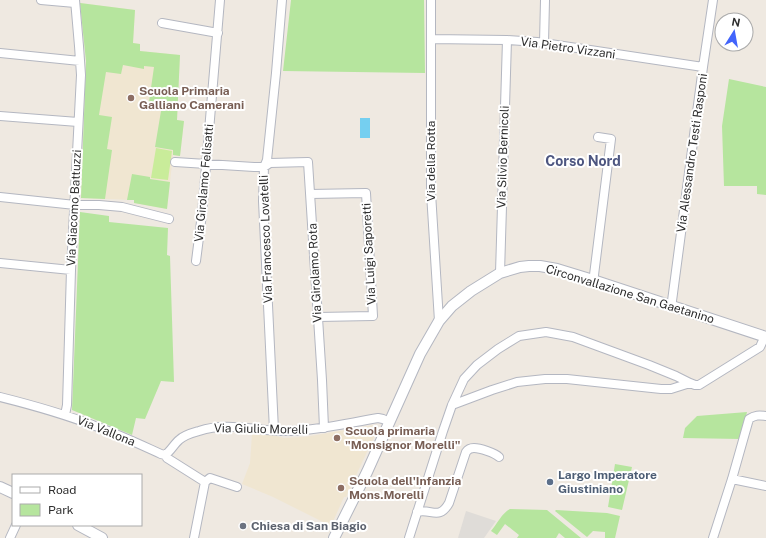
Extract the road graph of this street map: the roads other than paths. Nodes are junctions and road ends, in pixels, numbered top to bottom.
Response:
1 (41, 0) edge
2 (220, 0) edge
3 (282, 0) edge
4 (431, 0) edge
5 (545, 0) edge
6 (713, 0) edge
7 (75, 2) edge
8 (162, 23) dead end
9 (218, 33) junction
10 (431, 39) junction
11 (507, 40) junction
12 (544, 43) junction
13 (0, 53) edge
14 (80, 61) junction
15 (703, 67) junction
16 (0, 116) edge
17 (78, 122) junction
18 (598, 137) dead end
19 (176, 162) dead end
20 (206, 164) junction
21 (264, 167) junction
22 (310, 194) junction
23 (0, 197) edge
24 (75, 205) junction
25 (169, 219) dead end
26 (196, 261) dead end
27 (0, 263) edge
28 (71, 270) junction
29 (500, 274) junction
30 (593, 280) junction
31 (670, 305) junction
32 (318, 317) junction
33 (439, 321) junction
34 (765, 337) edge
35 (690, 383) junction
36 (0, 397) edge
37 (452, 405) junction
38 (65, 415) junction
39 (766, 416) edge
40 (390, 422) junction
41 (324, 428) junction
42 (274, 430) junction
43 (164, 455) junction
44 (499, 458) dead end
45 (732, 479) junction
46 (205, 482) junction
47 (766, 486) edge
48 (1, 487) edge
49 (237, 487) dead end
50 (12, 492) edge
51 (417, 512) junction
52 (16, 526) edge
53 (80, 526) edge
54 (10, 538) edge
55 (102, 538) edge
56 (194, 538) edge
57 (334, 538) edge
58 (409, 538) edge
59 (713, 538) edge

1 - 7 street
2 - 9 street, Via Girolamo Felisatti
3 - 21 street, Via Francesco Lovatelli
4 - 10 street, Via della Rotta
5 - 12 street
6 - 15 street, Via Alessandro Testi Rasponi
7 - 14 street, Via Giacomo Battuzzi
8 - 9 street
9 - 20 street, Via Girolamo Felisatti
10 - 11 street, Via Pietro Vizzani
10 - 33 street, Via della Rotta
11 - 12 street, Via Pietro Vizzani
11 - 29 street, Via Silvio Bernicoli
12 - 15 street, Via Pietro Vizzani
13 - 14 street
14 - 17 street, Via Giacomo Battuzzi
15 - 31 street, Via Alessandro Testi Rasponi
16 - 17 street
17 - 24 street, Via Giacomo Battuzzi
18 - 30 street
19 - 20 street
20 - 21 street
20 - 26 street, Via Girolamo Felisatti
21 - 22 street, Via Girolamo Rota
21 - 42 street, Via Francesco Lovatelli
22 - 32 street, Via Girolamo Rota
22 - 32 street, Via Luigi Saporetti
23 - 24 street
24 - 25 street
24 - 28 street, Via Giacomo Battuzzi
27 - 28 street
28 - 38 street, Via Giacomo Battuzzi
29 - 30 street, Circonvallazione San Gaetanino
29 - 33 street, Circonvallazione San Gaetanino
30 - 31 street, Circonvallazione San Gaetanino
31 - 34 street, Circonvallazione San Gaetanino
32 - 41 street, Via Girolamo Rota
33 - 40 street, Circonvallazione San Gaetanino
34 - 35 street
35 - 37 street
35 - 37 street
36 - 38 street, Via Vallona
37 - 51 street
38 - 43 street, Via Vallona
39 - 45 street
40 - 41 street, Via Giulio Morelli
40 - 57 street, Circonvallazione San Gaetanino
41 - 42 street, Via Giulio Morelli
42 - 43 street, Via Giulio Morelli
43 - 46 street, Via Vallona
44 - 51 street
45 - 47 street
45 - 59 street
46 - 49 street
46 - 56 street
48 - 50 street
51 - 58 street
52 - 54 street
53 - 55 street

